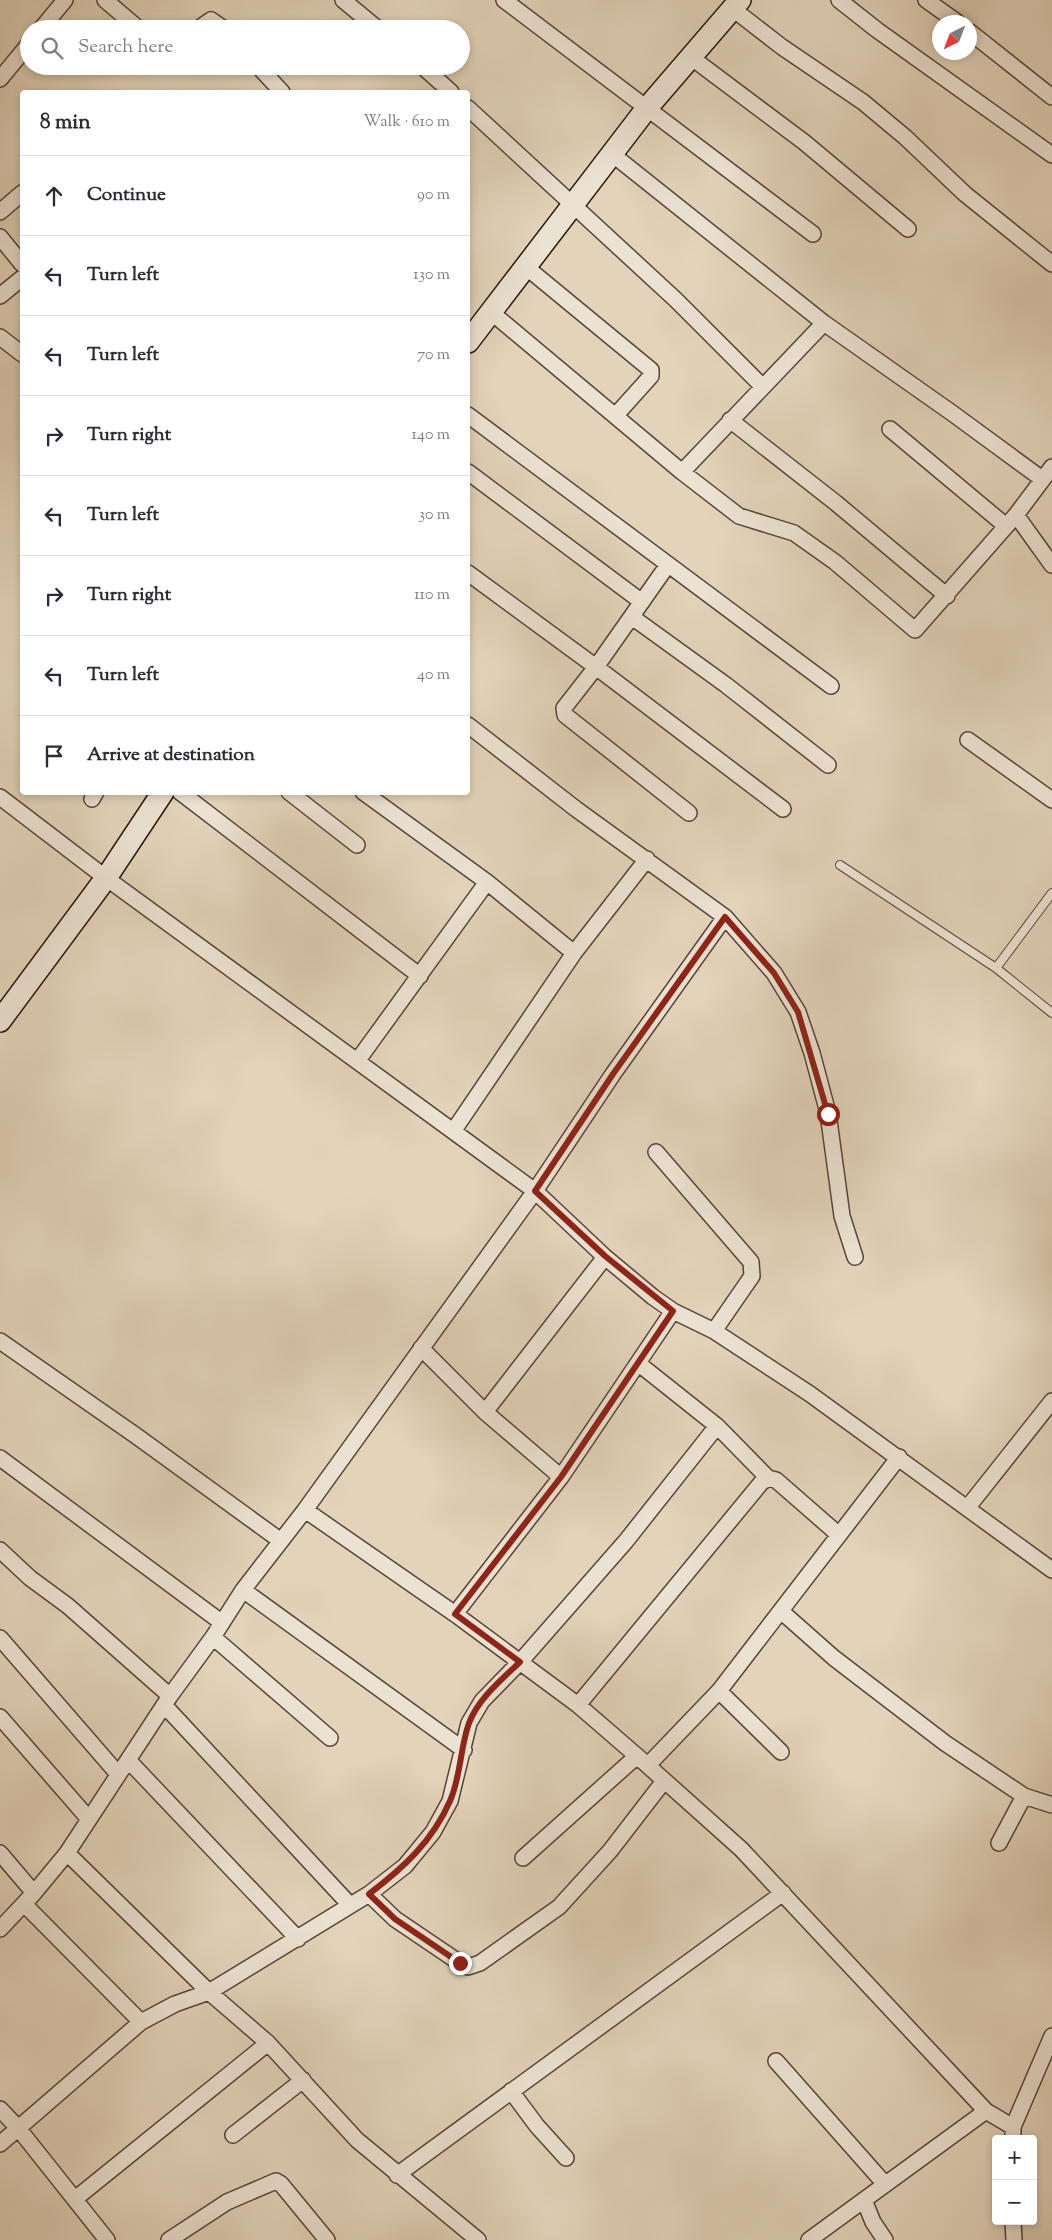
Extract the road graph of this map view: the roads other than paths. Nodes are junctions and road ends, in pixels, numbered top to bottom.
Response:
1 (65, 0) edge
2 (105, 0) edge
3 (343, 0) edge
4 (504, 0) edge
5 (839, 0) edge
6 (926, 0) edge
7 (737, 5) edge
8 (947, 15) edge
9 (48, 20) edge
10 (128, 20) edge
11 (367, 20) edge
12 (977, 38) edge
13 (20, 55) edge
14 (692, 58) junction
15 (266, 75) edge
16 (432, 75) edge
17 (0, 79) edge
18 (280, 90) edge
19 (449, 90) edge
20 (1052, 97) edge
21 (647, 108) junction
22 (470, 110) edge
23 (612, 154) junction
24 (1052, 155) edge
25 (20, 195) edge
26 (574, 206) junction
27 (0, 212) edge
28 (908, 229) dead end
29 (813, 234) dead end
30 (0, 237) edge
31 (20, 262) edge
32 (1052, 264) edge
33 (526, 267) junction
34 (20, 280) edge
35 (0, 296) edge
36 (491, 312) junction
37 (824, 323) junction
38 (0, 337) edge
39 (470, 339) edge
40 (20, 352) edge
41 (763, 387) junction
42 (616, 415) junction
43 (470, 417) edge
44 (730, 420) junction
45 (890, 429) dead end
46 (1052, 467) edge
47 (682, 472) junction
48 (470, 473) edge
49 (1042, 480) junction
50 (1011, 520) junction
51 (1052, 565) edge
52 (667, 566) junction
53 (470, 574) edge
54 (947, 596) junction
55 (642, 602) junction
56 (632, 617) junction
57 (596, 667) junction
58 (831, 686) dead end
59 (470, 728) edge
60 (968, 740) dead end
61 (828, 765) dead end
62 (161, 795) edge
63 (184, 795) edge
64 (293, 795) edge
65 (367, 795) edge
66 (0, 797) edge
67 (1052, 800) edge
68 (783, 809) dead end
69 (689, 813) dead end
70 (357, 845) dead end
71 (647, 859) junction
72 (840, 865) dead end
73 (106, 878) junction
74 (487, 882) junction
75 (1052, 892) edge
76 (725, 917) junction
77 (574, 953) junction
78 (996, 968) junction
79 (420, 976) junction
80 (1052, 1013) edge
81 (0, 1022) edge
82 (358, 1060) junction
83 (454, 1130) junction
84 (656, 1152) dead end
85 (535, 1191) junction
86 (605, 1256) junction
87 (855, 1257) dead end
88 (673, 1311) junction
89 (714, 1331) junction
90 (0, 1341) edge
91 (421, 1348) junction
92 (639, 1364) junction
93 (1052, 1400) edge
94 (485, 1412) junction
95 (717, 1426) junction
96 (900, 1457) junction
97 (0, 1458) edge
98 (561, 1477) junction
99 (768, 1478) junction
100 (968, 1507) junction
101 (305, 1510) junction
102 (839, 1535) junction
103 (281, 1541) junction
104 (0, 1550) edge
105 (1052, 1570) edge
106 (243, 1590) junction
107 (782, 1612) junction
108 (455, 1614) junction
109 (221, 1622) junction
110 (213, 1637) junction
111 (0, 1638) edge
112 (520, 1662) junction
113 (719, 1691) junction
114 (167, 1701) junction
115 (578, 1705) junction
116 (0, 1717) edge
117 (330, 1738) dead end
118 (464, 1750) junction
119 (781, 1752) dead end
120 (128, 1760) junction
121 (642, 1761) junction
122 (118, 1774) junction
123 (664, 1781) junction
124 (1024, 1796) junction
125 (1052, 1806) edge
126 (88, 1818) junction
127 (999, 1843) dead end
128 (0, 1853) edge
129 (67, 1854) junction
130 (524, 1858) dead end
131 (783, 1893) junction
132 (369, 1894) junction
133 (29, 1898) junction
134 (350, 1905) junction
135 (0, 1929) edge
136 (298, 1939) junction
137 (209, 1992) junction
138 (141, 2022) junction
139 (1052, 2036) edge
140 (268, 2043) junction
141 (776, 2061) dead end
142 (302, 2080) junction
143 (511, 2091) junction
144 (0, 2109) edge
145 (986, 2111) junction
146 (18, 2128) junction
147 (1013, 2133) edge
148 (233, 2135) dead end
149 (0, 2144) edge
150 (566, 2158) dead end
151 (397, 2175) junction
152 (884, 2183) junction
153 (75, 2199) junction
154 (864, 2200) junction
155 (1013, 2225) edge
156 (106, 2240) edge
157 (169, 2240) edge
158 (327, 2240) edge
159 (477, 2240) edge
160 (809, 2240) edge
161 (885, 2240) edge
162 (1014, 2240) edge

1 - 9 street
2 - 10 street
3 - 11 street
4 - 21 street
5 - 24 street
6 - 8 street
7 - 14 street
7 - 32 street
12 - 20 street
13 - 17 street
14 - 21 street
14 - 28 street
15 - 18 street
16 - 19 street
21 - 23 street
21 - 29 street
22 - 26 street
23 - 26 street
23 - 37 street
25 - 27 street
26 - 33 street
26 - 41 street
30 - 31 street
33 - 36 street
33 - 42 street
34 - 35 street
36 - 39 street
36 - 42 street
37 - 41 street
37 - 49 street
38 - 40 street
41 - 44 street
42 - 47 street
43 - 52 street
44 - 47 street
44 - 54 street
45 - 50 street
46 - 49 street
47 - 54 street
48 - 55 street
49 - 50 street
50 - 51 street
50 - 54 street
52 - 55 street
52 - 58 street
53 - 57 street
55 - 56 street
56 - 57 street
56 - 61 street
57 - 68 street
57 - 69 street
59 - 71 street
60 - 67 street
62 - 73 street
63 - 79 street
64 - 70 street
65 - 74 street
66 - 73 street
71 - 76 street
71 - 77 street
72 - 78 lane
73 - 81 street
73 - 82 street
74 - 77 street
74 - 79 street
75 - 78 lane
76 - 85 street
76 - 87 street
77 - 83 street
78 - 80 lane
79 - 82 street
82 - 83 street
83 - 85 street
84 - 89 street
85 - 86 street
85 - 91 street
86 - 88 street
86 - 94 street
88 - 89 street
88 - 92 street
89 - 96 street
90 - 103 street
91 - 94 street
91 - 101 street
92 - 95 street
92 - 98 street
93 - 100 street
94 - 98 street
95 - 99 street
95 - 112 street
96 - 100 street
96 - 102 street
97 - 109 street
98 - 108 street
99 - 102 street
99 - 115 street
100 - 105 street
101 - 103 street
101 - 108 street
102 - 107 street
103 - 106 street
104 - 114 street
106 - 109 street
106 - 118 street
107 - 113 street
107 - 124 street
108 - 112 street
109 - 110 street
110 - 114 street
110 - 117 street
111 - 122 street
112 - 115 street
112 - 118 street
113 - 119 street
113 - 121 street
114 - 120 street
114 - 134 street
115 - 121 street
116 - 126 street
118 - 132 street
120 - 122 street
120 - 136 street
121 - 123 street
121 - 130 street
122 - 126 street
123 - 131 street
123 - 132 street
124 - 125 street
124 - 127 street
126 - 129 street
128 - 133 street
129 - 133 street
129 - 137 street
131 - 143 street
131 - 145 street
132 - 134 street
133 - 135 street
133 - 138 street
134 - 136 street
136 - 137 street
137 - 138 street
137 - 140 street
138 - 146 street
139 - 147 street
140 - 142 street
140 - 153 street
141 - 152 street
142 - 148 street
142 - 151 street
143 - 150 street
143 - 151 street
144 - 146 street
145 - 147 street
145 - 152 street
146 - 149 street
146 - 153 street
151 - 159 street
152 - 154 street
153 - 156 street
154 - 160 street
154 - 161 street
155 - 162 street
157 - 158 street

